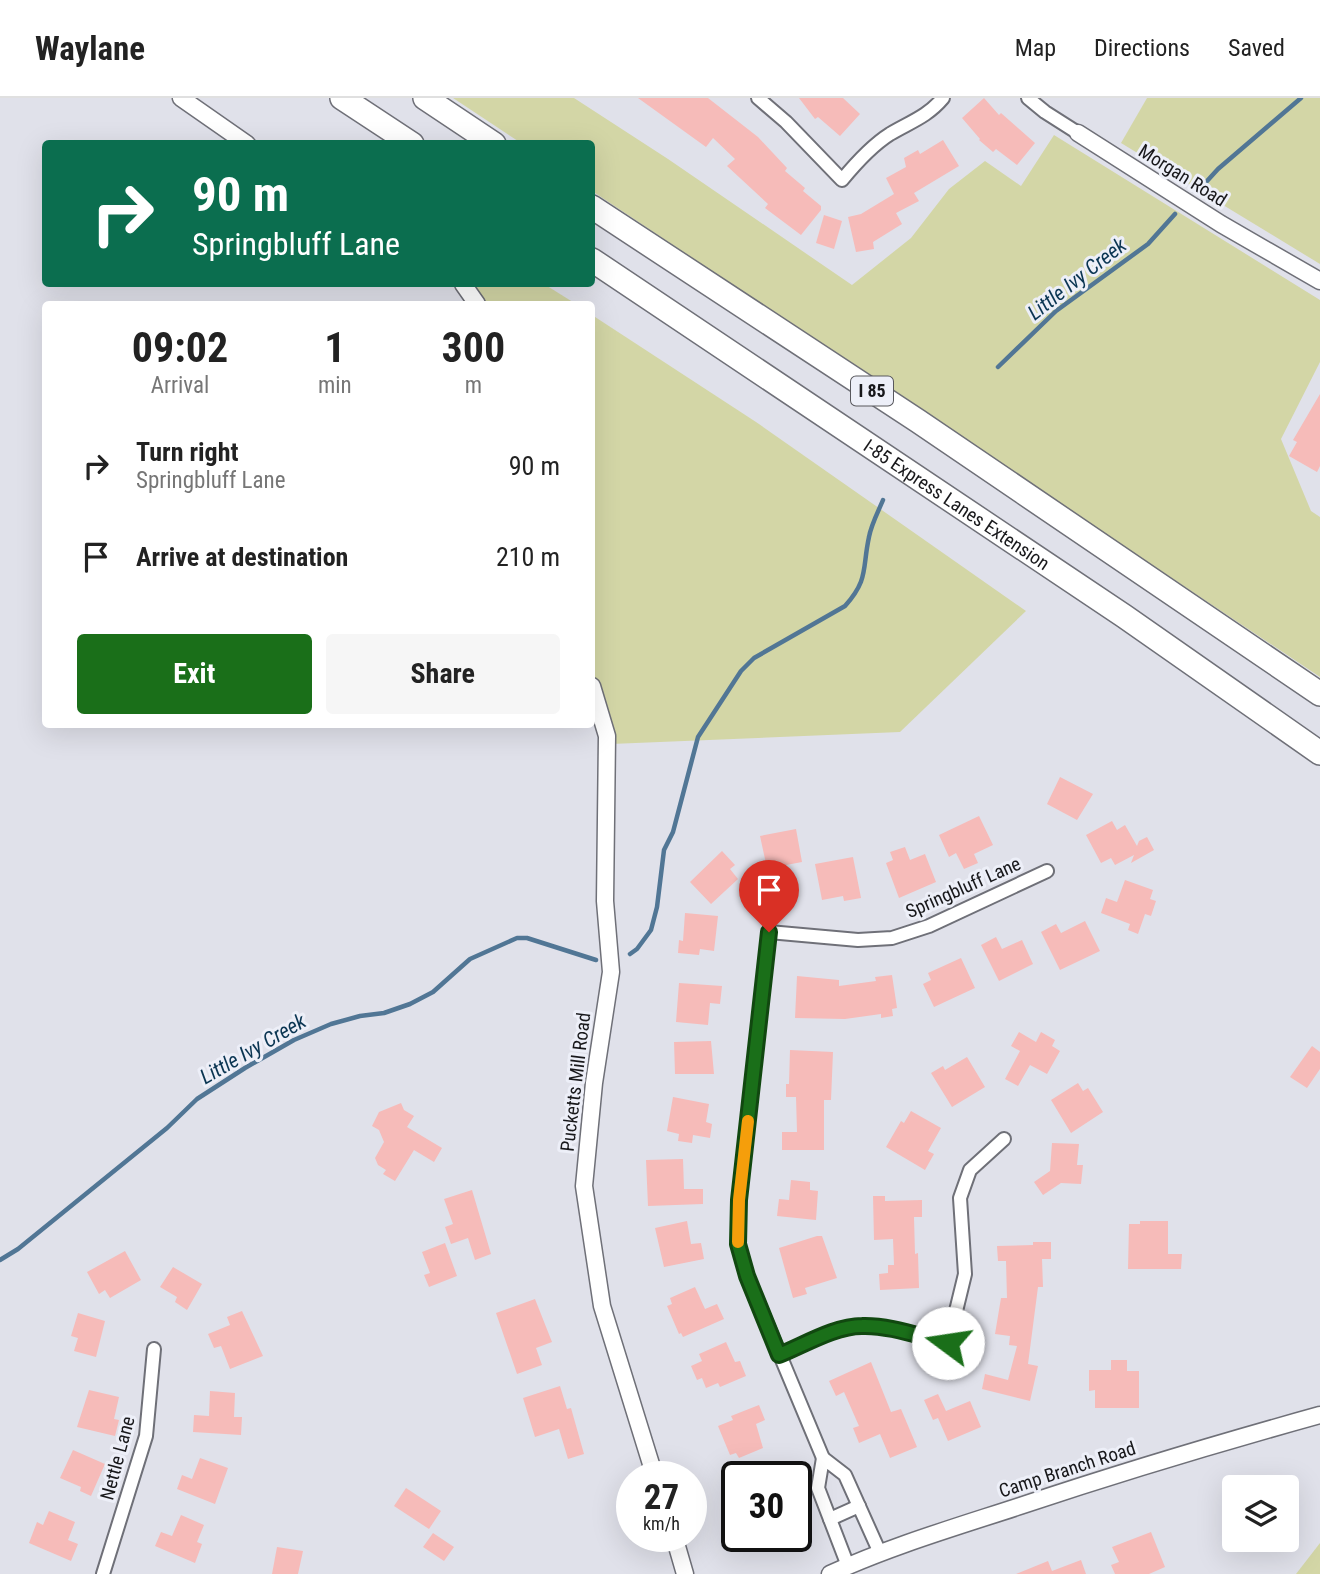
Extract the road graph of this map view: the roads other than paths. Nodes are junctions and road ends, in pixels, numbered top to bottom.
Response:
1 (181, 98) edge
2 (342, 98) edge
3 (425, 98) edge
4 (758, 98) edge
5 (943, 98) edge
6 (1028, 98) edge
7 (1078, 133) joint
8 (241, 140) edge
9 (406, 140) edge
10 (488, 140) edge
11 (595, 209) edge
12 (595, 262) edge
13 (1320, 281) edge
14 (1320, 694) edge
15 (595, 696) edge
16 (1320, 753) edge
17 (1046, 871) dead end
18 (1004, 1139) dead end
19 (154, 1349) dead end
20 (779, 1355) junction
21 (1320, 1415) edge
22 (823, 1458) junction
23 (650, 1461) edge
24 (859, 1506) junction
25 (830, 1519) junction
26 (679, 1552) edge
27 (880, 1553) junction
28 (848, 1566) junction
29 (103, 1574) edge
30 (685, 1574) edge
31 (830, 1574) edge

1 - 8 street
2 - 9 highway
3 - 10 highway
4 - 5 street
6 - 7 street, Morgan Road
7 - 13 street, Morgan Road
11 - 14 highway, I 85
12 - 16 highway, I-85 Express Lanes Extension / I 85
15 - 23 street, Pucketts Mill Road
17 - 20 street, Springbluff Lane
18 - 20 street
19 - 29 street, Nettle Lane
20 - 22 street, Springbluff Lane
21 - 27 street, Camp Branch Road
22 - 24 street, Springbluff Lane
22 - 25 street, Springbluff Lane
24 - 25 street
24 - 27 street, Springbluff Lane
25 - 28 street, Springbluff Lane
26 - 30 street
27 - 28 street, Camp Branch Road
28 - 31 street, Camp Branch Road

